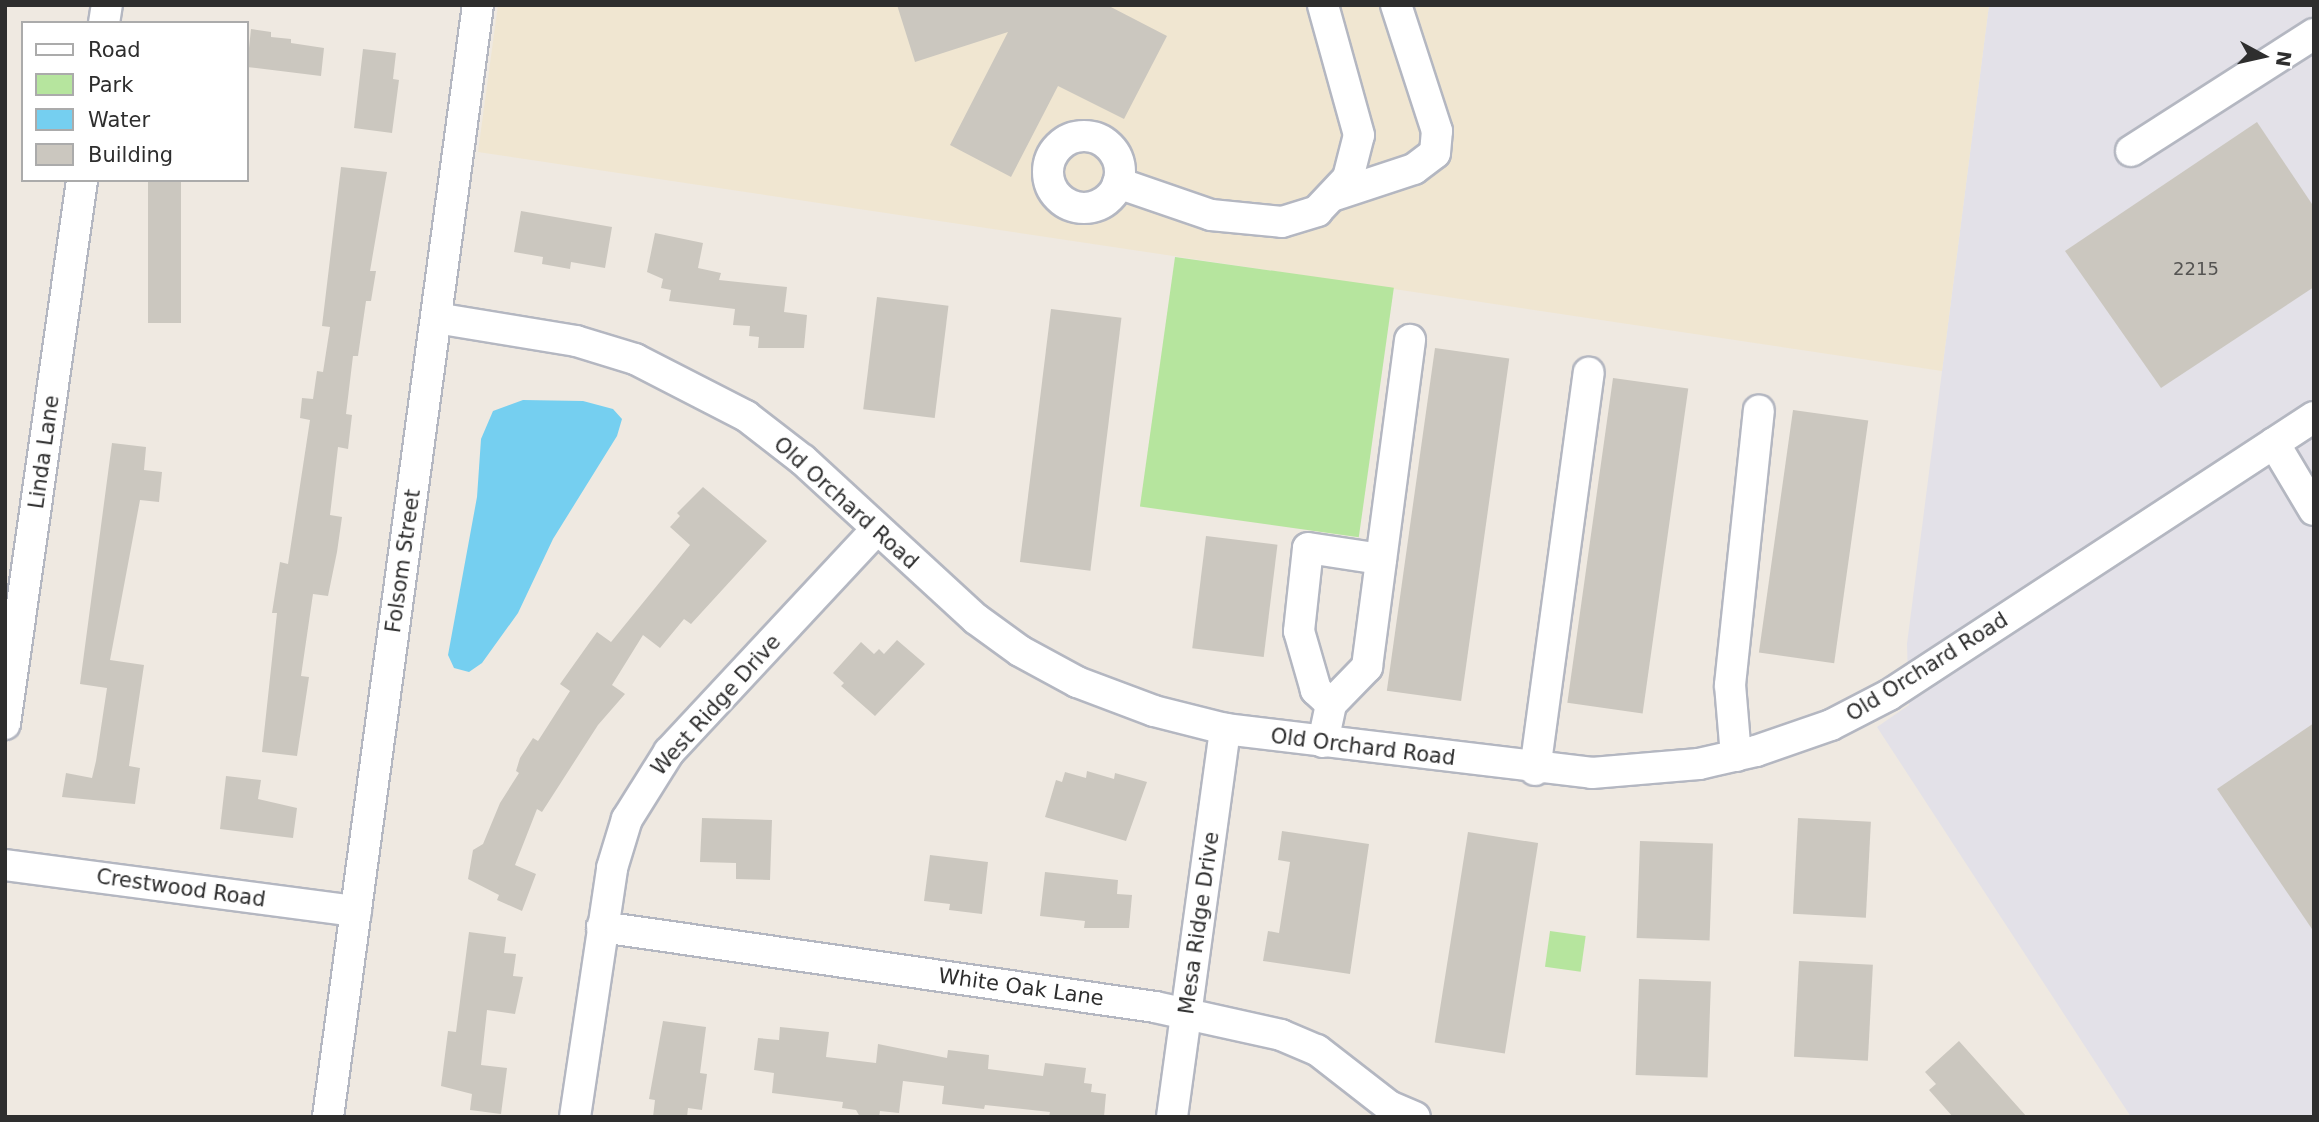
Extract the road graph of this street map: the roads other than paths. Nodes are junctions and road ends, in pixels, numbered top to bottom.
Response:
1 (478, 5) edge
2 (1323, 5) edge
3 (1396, 5) edge
4 (2314, 34) edge
5 (2132, 151) dead end
6 (82, 182) edge
7 (1118, 183) dead end
8 (1335, 195) junction
9 (436, 318) junction
10 (1410, 340) dead end
11 (1589, 373) dead end
12 (1759, 411) dead end
13 (2314, 417) edge
14 (2274, 443) junction
15 (2314, 510) edge
16 (877, 529) junction
17 (1381, 559) junction
18 (1331, 704) junction
19 (5, 724) edge
20 (1225, 729) junction
21 (1323, 742) junction
22 (1736, 756) junction
23 (1535, 769) junction
24 (5, 865) edge
25 (356, 911) junction
26 (602, 927) junction
27 (1186, 1014) junction
28 (328, 1117) edge
29 (575, 1117) edge
30 (1172, 1117) edge
31 (1415, 1117) edge

1 - 9 street, Folsom Street
2 - 8 street
3 - 8 street
4 - 5 street
6 - 19 street, Linda Lane
7 - 8 street
9 - 16 street, Old Orchard Road
9 - 25 street, Folsom Street
10 - 17 street
11 - 23 street
12 - 22 street
13 - 14 street, Old Orchard Road
14 - 15 street
14 - 22 street, Old Orchard Road
16 - 20 street, Old Orchard Road
16 - 26 street, West Ridge Drive
17 - 18 street
17 - 18 street
18 - 21 street
20 - 21 street, Old Orchard Road
20 - 27 street, Mesa Ridge Drive
21 - 23 street, Old Orchard Road
22 - 23 street, Old Orchard Road
24 - 25 street, Crestwood Road
25 - 28 street, Folsom Street
26 - 27 street, White Oak Lane
26 - 29 street, West Ridge Drive
27 - 30 street, Mesa Ridge Drive
27 - 31 street, White Oak Lane

